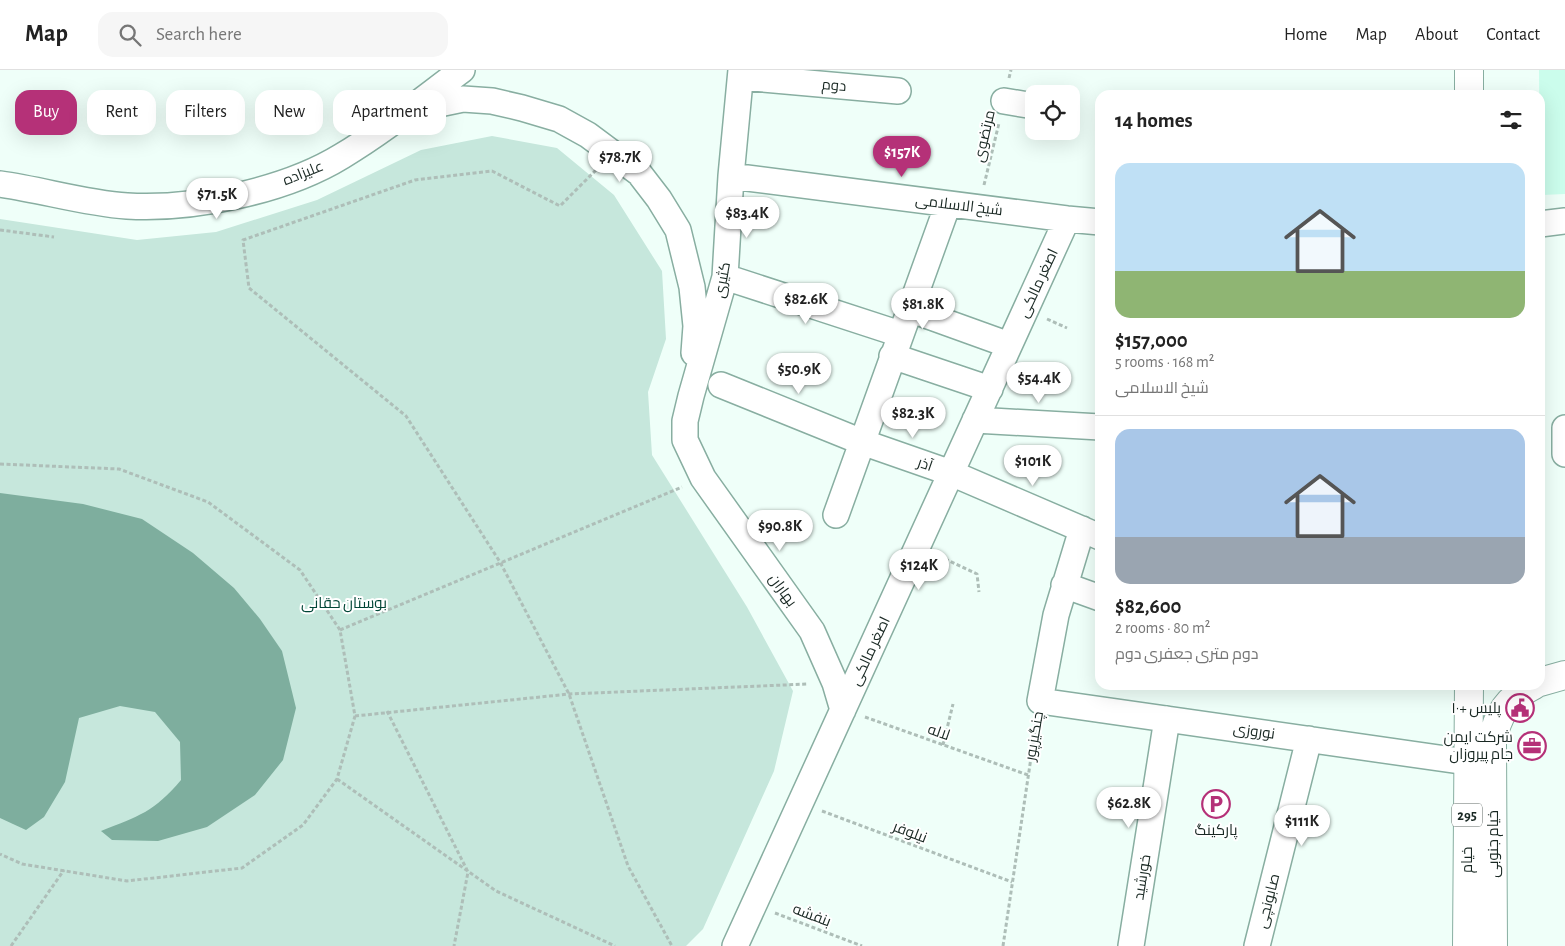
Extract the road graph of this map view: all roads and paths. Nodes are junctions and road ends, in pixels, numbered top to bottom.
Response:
1 (462, 70) edge
2 (1011, 70) edge
3 (1469, 70) edge
4 (741, 74) edge
5 (435, 90) edge
6 (1469, 90) edge
7 (898, 91) dead end
8 (1004, 101) junction
9 (446, 103) edge
10 (1025, 104) edge
11 (372, 135) edge
12 (614, 153) junction
13 (731, 176) junction
14 (0, 184) edge
15 (948, 204) junction
16 (978, 208) junction
17 (1067, 220) junction
18 (1565, 221) edge
19 (1095, 222) edge
20 (1545, 223) edge
21 (0, 230) edge
22 (54, 237) dead end
23 (725, 277) junction
24 (910, 309) junction
25 (896, 345) junction
26 (1009, 345) junction
27 (721, 385) dead end
28 (990, 389) junction
29 (691, 396) junction
30 (975, 420) junction
31 (1095, 427) edge
32 (1565, 428) edge
33 (862, 442) junction
34 (1564, 454) edge
35 (0, 464) edge
36 (951, 474) junction
37 (703, 478) junction
38 (836, 515) dead end
39 (1091, 533) edge
40 (918, 545) junction
41 (500, 562) junction
42 (1064, 585) junction
43 (979, 592) dead end
44 (1095, 596) edge
45 (340, 630) junction
46 (1545, 667) edge
47 (1565, 671) edge
48 (1565, 675) edge
49 (1545, 681) edge
50 (836, 683) junction
51 (1469, 690) edge
52 (1524, 690) edge
53 (569, 694) junction
54 (1040, 701) junction
55 (953, 704) dead end
56 (843, 710) junction
57 (387, 711) junction
58 (355, 716) junction
59 (1167, 719) junction
60 (1308, 739) junction
61 (943, 745) junction
62 (1467, 762) junction
63 (1028, 775) junction
64 (337, 779) junction
65 (800, 802) junction
66 (0, 854) edge
67 (64, 870) junction
68 (468, 872) junction
69 (1012, 882) junction
70 (754, 905) junction
71 (10, 946) edge
72 (454, 946) edge
73 (615, 946) edge
74 (672, 946) edge
75 (735, 946) edge
76 (862, 946) edge
77 (1003, 946) edge
78 (1131, 946) edge
79 (1257, 946) edge
80 (1467, 946) edge
81 (1493, 946) edge

1 - 5 street, علیزاده
2 - 8 path, مرتضوی
3 - 6 main road
4 - 7 street, دوم
4 - 13 street, کثیری
8 - 10 street
8 - 16 path, مرتضوی
9 - 12 street
11 - 14 street, علیزاده
12 - 29 street
12 - 41 path
13 - 15 street, شیخ الاسلامی
13 - 23 street, کثیری
15 - 16 street, شیخ الاسلامی
15 - 24 street
16 - 17 street, شیخ الاسلامی
17 - 19 street, شیخ الاسلامی
17 - 26 street, اصغر مالکی
18 - 20 street
21 - 22 path
23 - 25 street
23 - 29 street, کثیری
24 - 25 street
24 - 26 street
25 - 28 street
25 - 33 street
26 - 28 street, اصغر مالکی
27 - 33 street, آذر
28 - 30 street, اصغر مالکی
29 - 37 street, بهاران
30 - 31 street
30 - 36 street, اصغر مالکی
32 - 34 street
33 - 36 street, آذر
33 - 38 street
35 - 45 path
36 - 39 street, آذر
36 - 40 street, اصغر مالکی
37 - 41 path
37 - 50 street, بهاران
39 - 42 street, چنگیزپور
40 - 43 path
40 - 56 street, اصغر مالکی
41 - 45 path
41 - 53 path
42 - 44 street
42 - 54 street, چنگیزپور
45 - 58 path
46 - 47 main road
48 - 49 main road
50 - 53 path
50 - 56 street, بهاران
51 - 62 main road, خیام / 295
52 - 81 main road, خیام جنوبی / 295
53 - 57 path
53 - 74 path
54 - 59 street, نوروزی
54 - 63 path, چنگیزپور
55 - 61 path
56 - 61 path, لاله
56 - 65 street, اصغر مالکی
57 - 58 path
57 - 68 path
58 - 64 path
59 - 60 street, نوروزی
59 - 78 street, خورشید
60 - 62 street, نوروزی
60 - 79 street, صابونچی
61 - 63 path, لاله
62 - 80 main road, خیام / 295
63 - 69 path, چنگیزپور
64 - 67 path
64 - 68 path
65 - 69 path, نیلوفر
65 - 70 street, اصغر مالکی
66 - 67 path
67 - 71 path
68 - 72 path
68 - 73 path
69 - 77 path, چنگیزپور
70 - 75 street, اصغر مالکی
70 - 76 path, بنفشه

